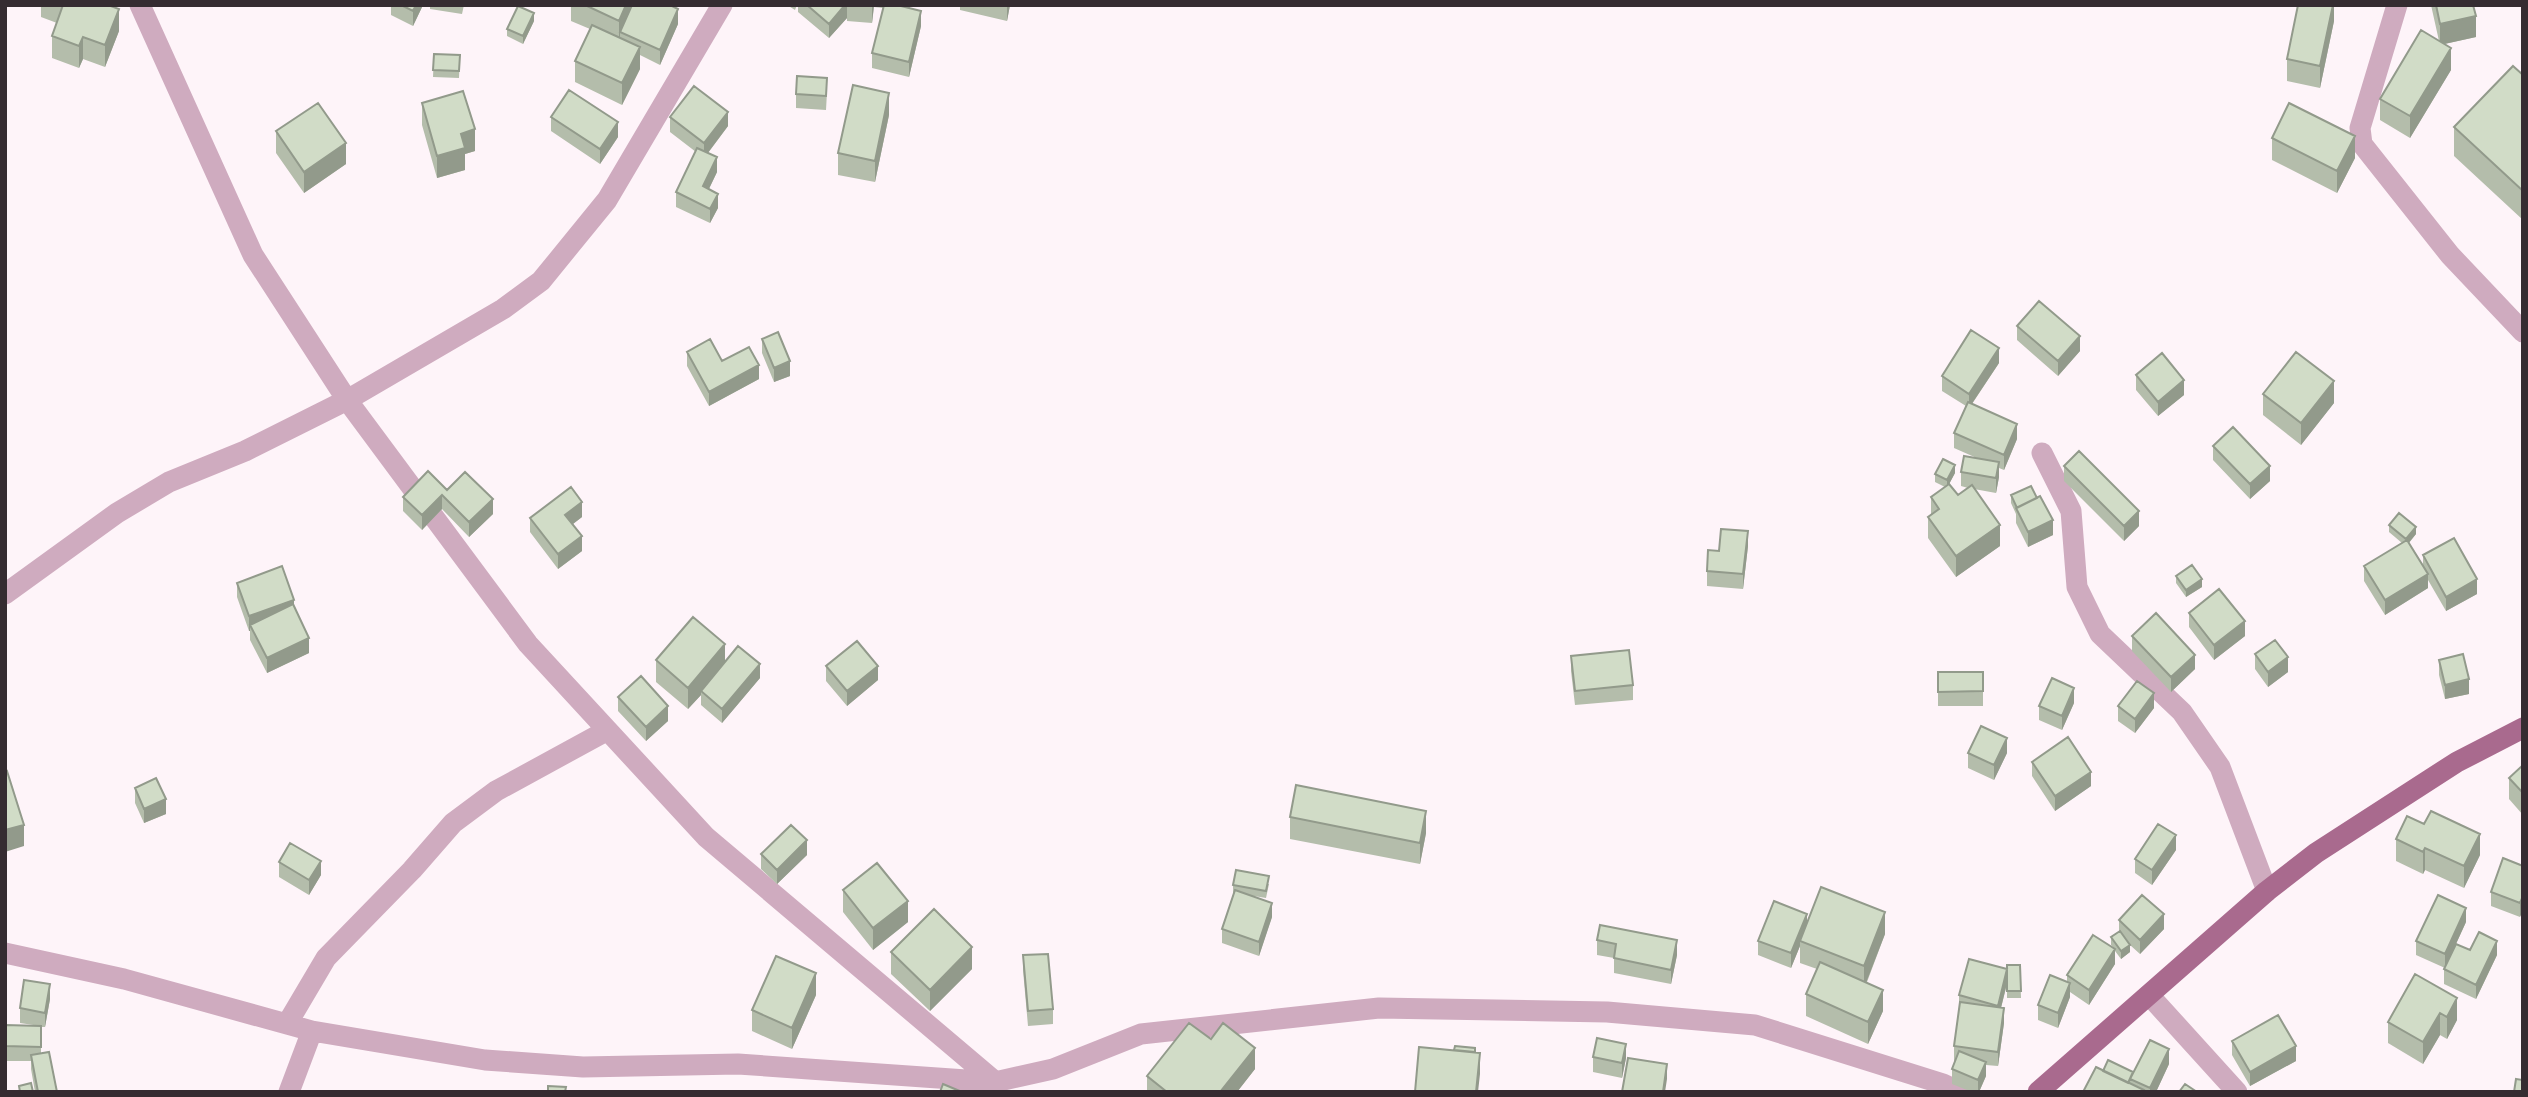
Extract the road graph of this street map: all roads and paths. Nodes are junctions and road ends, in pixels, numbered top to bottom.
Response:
1 (140, 5) edge
2 (722, 5) edge
3 (2397, 5) edge
4 (2523, 332) edge
5 (347, 400) junction
6 (2042, 453) dead end
7 (5, 594) edge
8 (2523, 728) edge
9 (606, 731) junction
10 (2267, 891) junction
11 (5, 953) edge
12 (2149, 995) junction
13 (287, 1024) junction
14 (312, 1031) junction
15 (1001, 1087) edge
16 (289, 1092) edge
17 (1960, 1092) edge
18 (2038, 1092) edge
19 (2237, 1092) edge

1 - 5 street
2 - 5 street
3 - 4 street
5 - 7 street
5 - 9 street
6 - 10 street
8 - 10 main road
9 - 13 street
9 - 15 street
10 - 12 main road
11 - 13 street
12 - 18 main road
12 - 19 street
13 - 14 street
14 - 15 street
14 - 16 street
15 - 17 street

